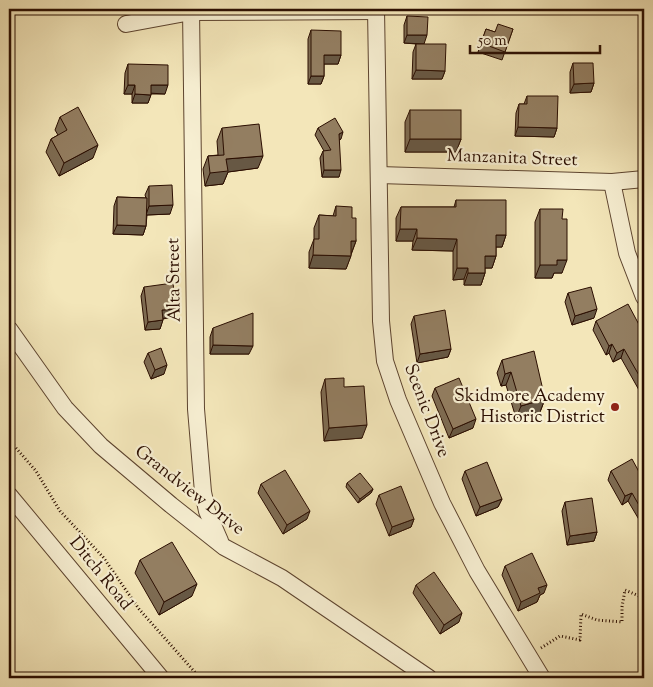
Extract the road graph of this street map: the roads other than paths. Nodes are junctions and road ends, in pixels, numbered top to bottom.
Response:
1 (376, 10) edge
2 (191, 11) edge
3 (126, 24) dead end
4 (379, 175) junction
5 (644, 179) edge
6 (612, 182) junction
7 (644, 297) edge
8 (9, 329) edge
9 (9, 495) edge
10 (224, 547) junction
11 (161, 678) edge
12 (429, 678) edge
13 (542, 678) edge

1 - 2 street
1 - 4 street, Scenic Drive
2 - 3 street
2 - 10 street, Alta Street
4 - 6 street, Manzanita Street
4 - 13 street, Scenic Drive
5 - 6 street, Manzanita Street
6 - 7 street
8 - 10 street, Grandview Drive
9 - 11 street, Ditch Road
10 - 12 street, Grandview Drive

